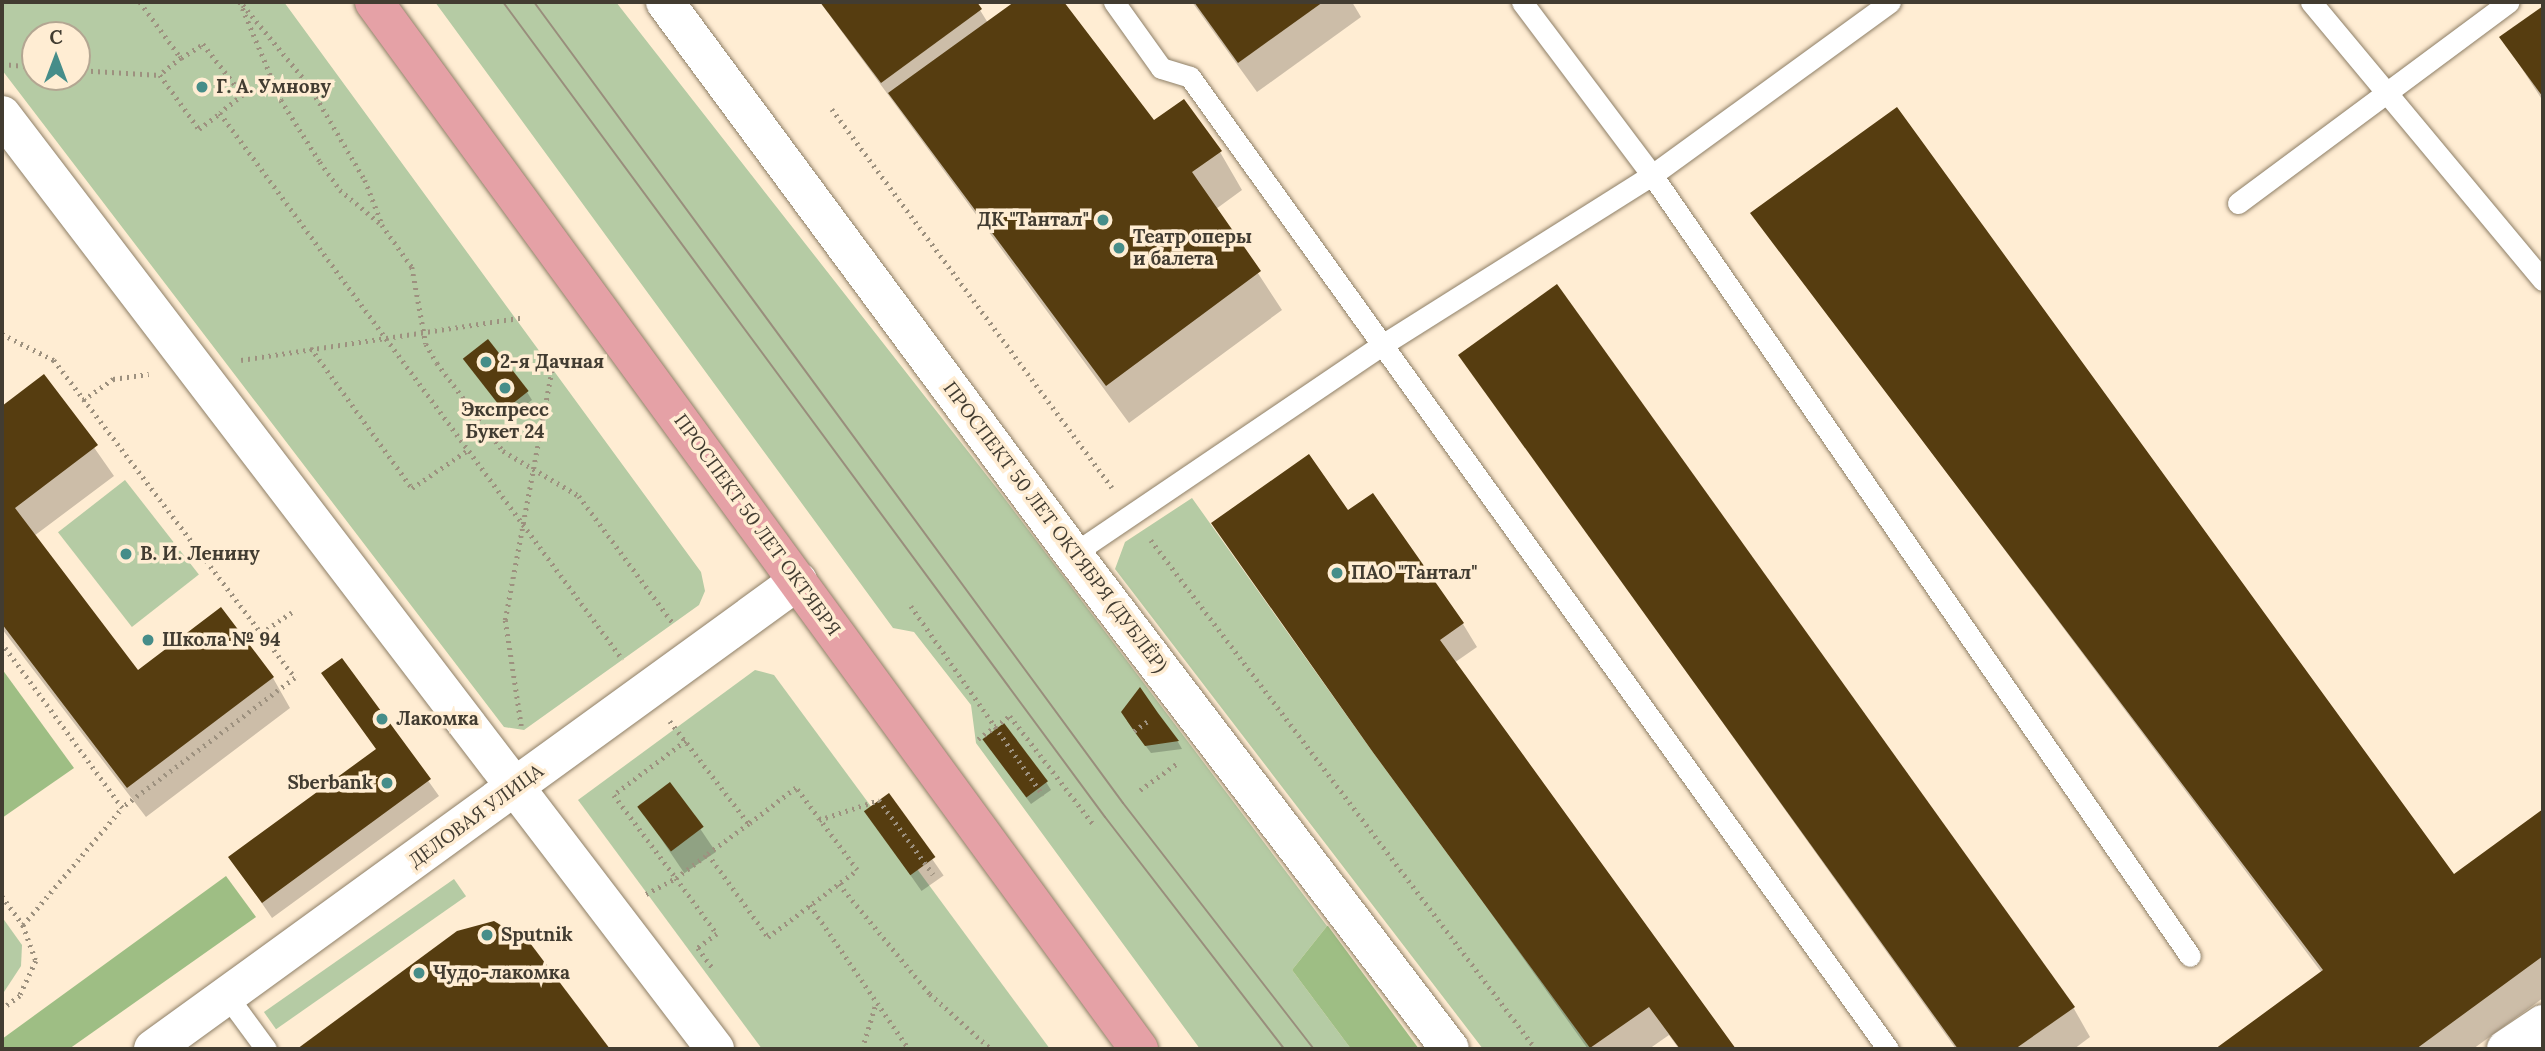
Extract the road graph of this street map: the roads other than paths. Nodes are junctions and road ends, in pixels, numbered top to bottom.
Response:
1 (374, 2) edge
2 (665, 2) edge
3 (1114, 2) edge
4 (1522, 2) edge
5 (1890, 2) edge
6 (2311, 2) edge
7 (2508, 2) edge
8 (2386, 95) junction
9 (2, 115) edge
10 (1652, 175) junction
11 (2238, 203) dead end
12 (2543, 280) edge
13 (1381, 345) junction
14 (1073, 554) junction
15 (798, 582) junction
16 (516, 787) junction
17 (2190, 956) dead end
18 (227, 996) junction
19 (153, 1049) edge
20 (266, 1049) edge
21 (715, 1049) edge
22 (1139, 1049) edge
23 (1450, 1049) edge
24 (1888, 1049) edge

1 - 15 main road, ПРОСПЕКТ 50 ЛЕТ ОКТЯБРЯ
2 - 14 street, ПРОСПЕКТ 50 ЛЕТ ОКТЯБРЯ (ДУБЛЁР)
3 - 13 lane
4 - 10 lane
5 - 10 lane
6 - 8 lane
7 - 8 lane
8 - 11 lane
8 - 12 lane
9 - 16 street
10 - 13 lane
10 - 17 lane
13 - 14 lane
13 - 24 lane
14 - 23 street, ПРОСПЕКТ 50 ЛЕТ ОКТЯБРЯ (ДУБЛЁР)
15 - 16 street, ДЕЛОВАЯ УЛИЦА
15 - 22 main road, ПРОСПЕКТ 50 ЛЕТ ОКТЯБРЯ
16 - 18 street, ДЕЛОВАЯ УЛИЦА
16 - 21 street
18 - 19 street, ДЕЛОВАЯ УЛИЦА
18 - 20 lane

